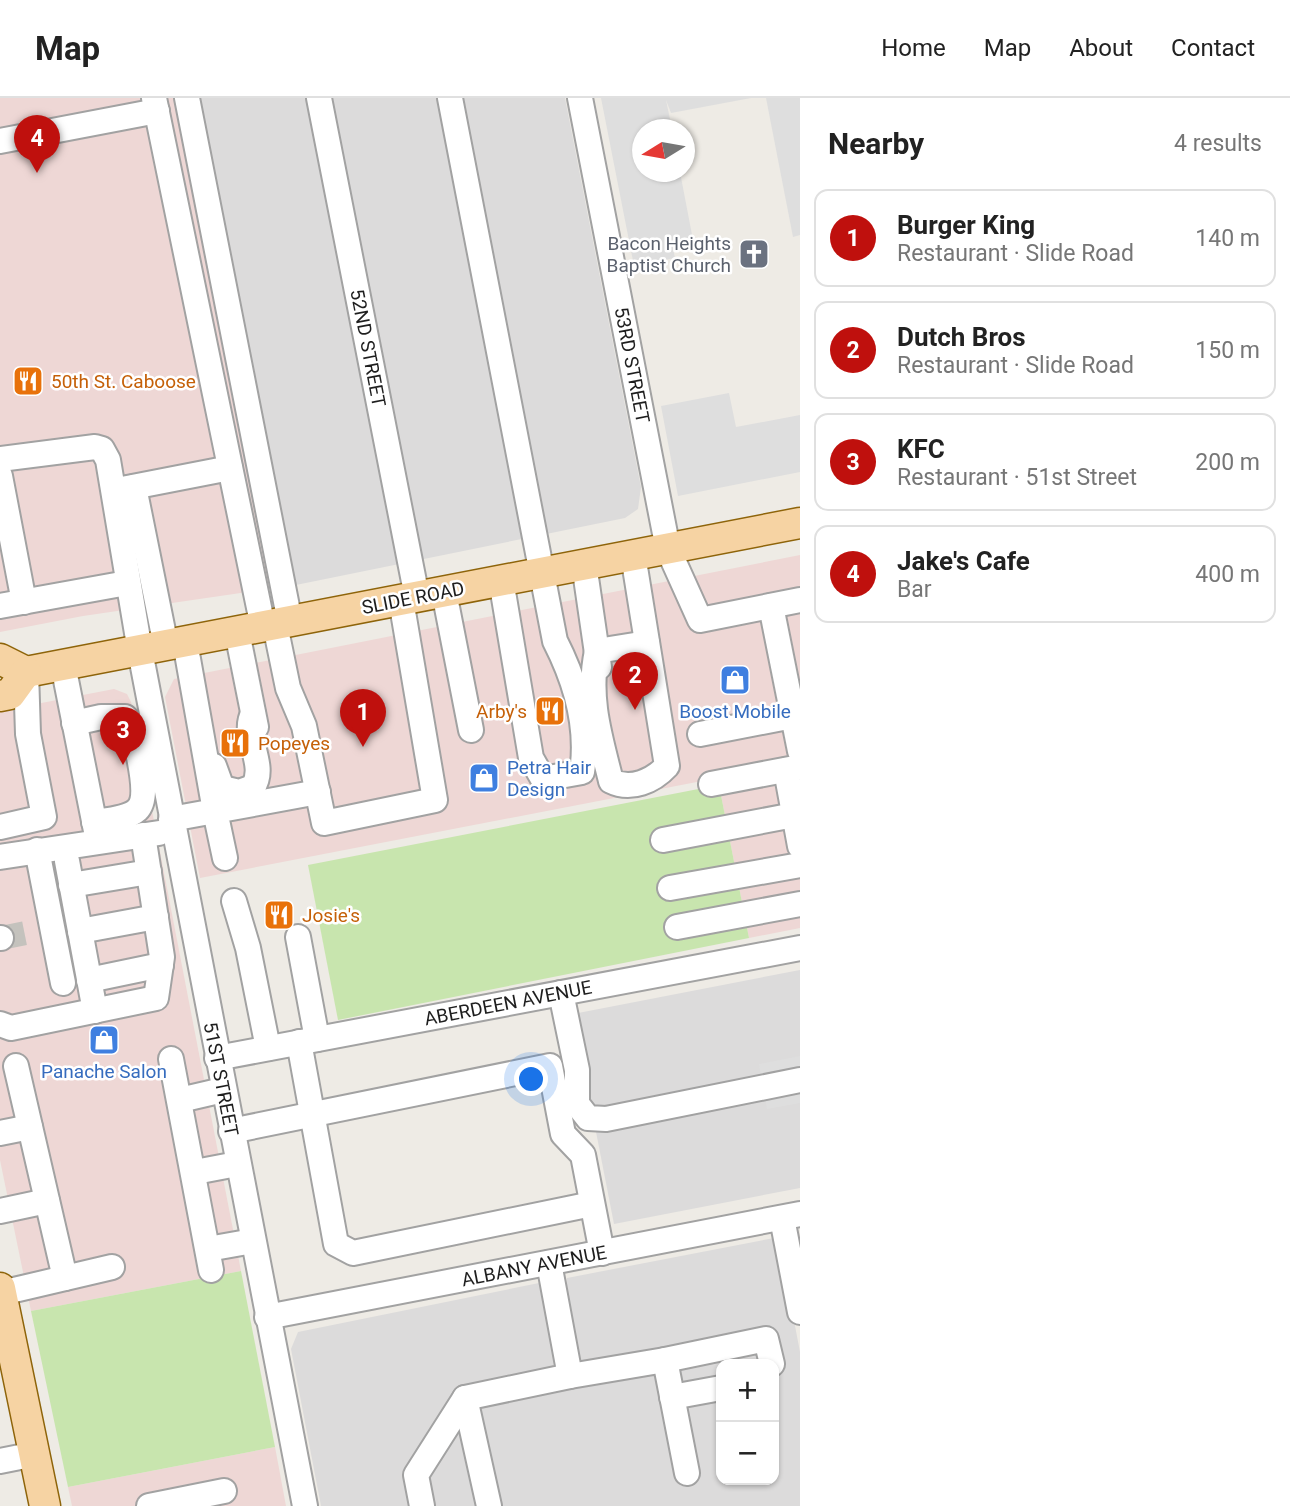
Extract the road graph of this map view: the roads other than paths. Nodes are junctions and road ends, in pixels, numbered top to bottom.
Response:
1 (187, 98) edge
2 (319, 98) edge
3 (450, 98) edge
4 (580, 98) edge
5 (155, 104) edge
6 (0, 141) edge
7 (0, 458) edge
8 (230, 468) junction
9 (0, 476) edge
10 (123, 489) junction
11 (800, 523) edge
12 (668, 549) junction
13 (633, 555) junction
14 (584, 564) junction
15 (542, 572) junction
16 (501, 580) junction
17 (127, 583) junction
18 (421, 596) junction
19 (800, 600) edge
20 (12, 604) edge
21 (771, 606) junction
22 (266, 626) junction
23 (163, 647) junction
24 (597, 652) junction
25 (648, 652) junction
26 (7, 659) edge
27 (62, 665) junction
28 (0, 696) edge
29 (253, 714) junction
30 (793, 716) junction
31 (74, 723) junction
32 (200, 723) junction
33 (471, 730) dead end
34 (700, 734) dead end
35 (795, 763) edge
36 (711, 784) dead end
37 (317, 792) junction
38 (271, 800) junction
39 (215, 811) junction
40 (794, 816) junction
41 (172, 825) junction
42 (0, 827) edge
43 (96, 832) junction
44 (144, 835) junction
45 (663, 840) dead end
46 (800, 846) edge
47 (37, 850) junction
48 (0, 857) edge
49 (225, 858) dead end
50 (800, 865) edge
51 (149, 872) junction
52 (670, 888) dead end
53 (234, 901) dead end
54 (800, 904) edge
55 (156, 917) junction
56 (677, 926) dead end
57 (80, 931) junction
58 (298, 937) dead end
59 (800, 948) edge
60 (161, 965) junction
61 (89, 980) junction
62 (63, 984) dead end
63 (561, 993) junction
64 (94, 1011) junction
65 (5, 1026) edge
66 (308, 1041) junction
67 (268, 1048) junction
68 (216, 1058) junction
69 (171, 1059) dead end
70 (8, 1068) edge
71 (800, 1080) edge
72 (223, 1090) junction
73 (180, 1100) junction
74 (312, 1114) junction
75 (30, 1127) junction
76 (231, 1131) junction
77 (0, 1133) edge
78 (237, 1164) junction
79 (195, 1172) junction
80 (47, 1201) junction
81 (592, 1204) junction
82 (0, 1210) edge
83 (791, 1216) edge
84 (253, 1241) junction
85 (602, 1253) junction
86 (549, 1263) junction
87 (112, 1267) dead end
88 (65, 1278) junction
89 (1, 1299) edge
90 (800, 1312) edge
91 (267, 1317) junction
92 (6, 1342) edge
93 (771, 1359) edge
94 (665, 1360) junction
95 (570, 1376) junction
96 (716, 1389) edge
97 (672, 1397) junction
98 (465, 1398) junction
99 (35, 1454) junction
100 (0, 1461) edge
101 (687, 1473) dead end
102 (225, 1491) dead end
103 (45, 1506) edge
104 (149, 1506) edge
105 (305, 1506) edge
106 (422, 1506) edge
107 (489, 1506) edge

1 - 22 street
2 - 18 street, 52ND STREET
3 - 15 street
4 - 12 street, 53RD STREET
5 - 6 street
5 - 8 street
7 - 10 street
8 - 10 street
8 - 22 street
9 - 20 street
10 - 17 street
10 - 23 street
11 - 12 main road, SLIDE ROAD
12 - 13 main road, SLIDE ROAD
12 - 21 street, 53RD STREET
13 - 14 main road, SLIDE ROAD
13 - 25 street
14 - 15 main road, SLIDE ROAD
14 - 24 street
15 - 16 main road, SLIDE ROAD
15 - 16 street
16 - 18 main road, SLIDE ROAD
17 - 20 street
17 - 23 street
18 - 22 main road, SLIDE ROAD
18 - 33 street
18 - 37 street
19 - 21 street
21 - 30 street
22 - 23 main road, SLIDE ROAD
22 - 29 street
22 - 37 street
23 - 27 main road, SLIDE ROAD
23 - 32 street
23 - 41 street, 51ST STREET
24 - 25 street
24 - 25 street
26 - 27 main road, SLIDE ROAD
26 - 28 main road
26 - 42 street
27 - 31 street
29 - 32 street
29 - 38 street
30 - 34 street
30 - 35 street
31 - 43 street
31 - 43 street
32 - 39 street
35 - 36 street
35 - 40 street
37 - 38 street
38 - 39 street
39 - 41 street
39 - 49 street
40 - 45 street
40 - 46 street
41 - 44 street
41 - 68 street, 51ST STREET
43 - 44 street
43 - 47 street
44 - 51 street
47 - 48 street
47 - 62 street
50 - 52 street
51 - 55 street
51 - 57 street
53 - 67 street
54 - 56 street
55 - 57 street
55 - 60 street
57 - 61 street
58 - 66 street
59 - 63 street, ABERDEEN AVENUE
60 - 61 street
60 - 64 street
61 - 64 street
63 - 66 street, ABERDEEN AVENUE
63 - 71 street
64 - 65 street
65 - 70 street
66 - 67 street, ABERDEEN AVENUE
66 - 74 street
67 - 68 street, ABERDEEN AVENUE
68 - 72 street, 51ST STREET
69 - 73 street
70 - 75 street
72 - 73 street
72 - 76 street, 51ST STREET
73 - 79 street
74 - 76 street
74 - 81 street
74 - 81 street
75 - 77 street
75 - 80 street
76 - 78 street, 51ST STREET
78 - 79 street
78 - 84 street, 51ST STREET
79 - 84 street
80 - 82 street
80 - 88 street
81 - 85 street
83 - 85 street, ALBANY AVENUE
83 - 90 street
84 - 91 street, 51ST STREET
85 - 86 street, ALBANY AVENUE
86 - 91 street, ALBANY AVENUE
86 - 95 street
87 - 88 street
88 - 89 street
89 - 92 main road
91 - 105 street, 51ST STREET
92 - 99 main road
93 - 94 street
94 - 95 street
94 - 97 street
95 - 98 street
96 - 97 street
97 - 101 street
98 - 106 street
98 - 107 street
99 - 100 street
99 - 103 main road
102 - 104 street

